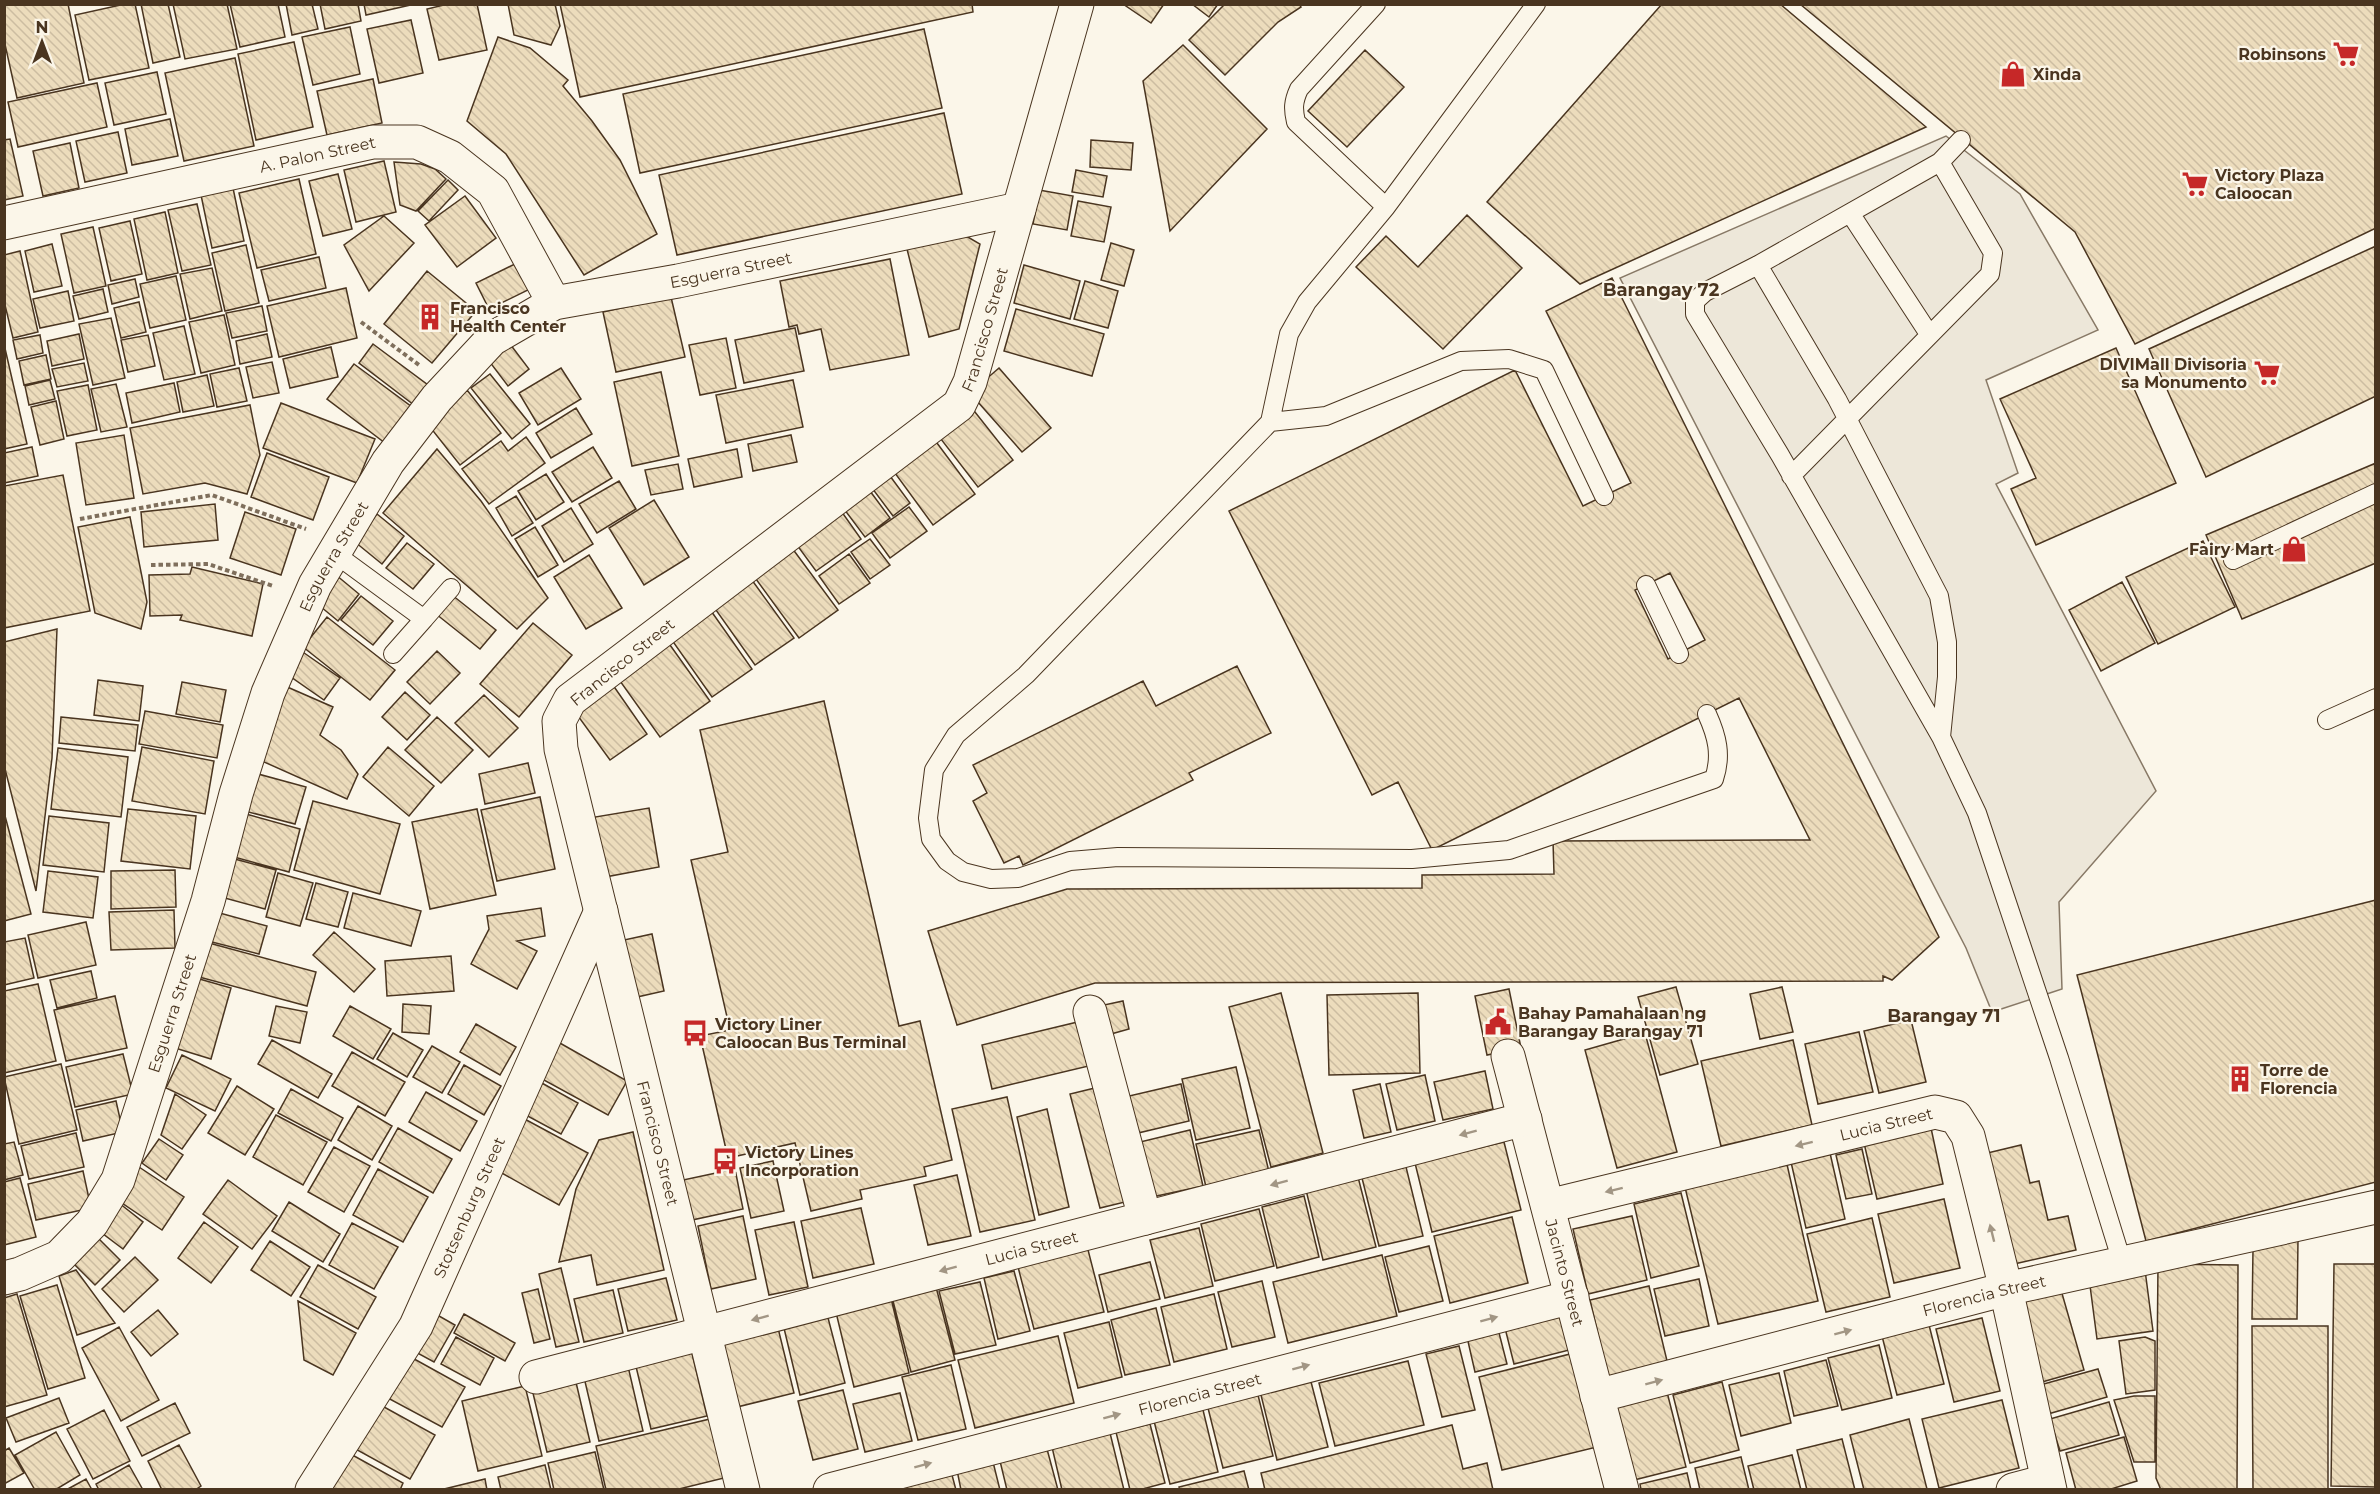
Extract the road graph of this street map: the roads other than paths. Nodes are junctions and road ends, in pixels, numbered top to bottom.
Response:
1 (1077, 4) edge
2 (1376, 4) edge
3 (1536, 4) edge
4 (1961, 140) dead end
5 (1940, 162) junction
6 (1386, 207) junction
7 (1019, 209) junction
8 (1850, 213) junction
9 (4, 223) edge
10 (1758, 265) junction
11 (554, 303) junction
12 (1929, 334) junction
13 (1847, 418) junction
14 (1270, 422) junction
15 (1791, 476) junction
16 (2376, 493) edge
17 (1604, 496) dead end
18 (337, 547) junction
19 (2233, 560) dead end
20 (1646, 585) dead end
21 (452, 588) dead end
22 (424, 619) junction
23 (393, 654) dead end
24 (1679, 654) dead end
25 (2376, 699) edge
26 (1707, 714) dead end
27 (2326, 720) dead end
28 (1941, 737) junction
29 (601, 911) junction
30 (1090, 1012) dead end
31 (1508, 1056) dead end
32 (1525, 1119) junction
33 (1548, 1206) junction
34 (2376, 1207) edge
35 (1145, 1218) junction
36 (2122, 1262) junction
37 (4, 1278) edge
38 (2006, 1289) junction
39 (1572, 1297) junction
40 (705, 1333) junction
41 (536, 1377) dead end
42 (1598, 1396) junction
43 (868, 1485) edge
44 (2048, 1485) edge
45 (312, 1490) edge
46 (743, 1490) edge
47 (830, 1490) edge
48 (1622, 1490) edge
49 (2013, 1490) edge

1 - 7 street, Francisco Street
2 - 6 lane
3 - 6 lane
4 - 5 lane
5 - 8 lane
5 - 12 lane
6 - 14 lane
7 - 11 street, Esguerra Street
7 - 29 street, Francisco Street
8 - 10 lane
8 - 12 lane
9 - 11 street, A. Palon Street
10 - 13 lane
10 - 15 lane
11 - 18 street, Esguerra Street
12 - 13 lane
13 - 15 lane
13 - 28 lane
14 - 17 lane
14 - 26 lane
15 - 28 lane
16 - 19 lane
18 - 22 lane
18 - 37 street, Esguerra Street
20 - 24 lane
21 - 22 lane
22 - 23 lane
25 - 27 lane
28 - 36 lane
29 - 40 street, Francisco Street
29 - 45 street, Stotsenburg Street
30 - 35 street
31 - 32 street, Jacinto Street
32 - 33 street, Jacinto Street
32 -> 35 street, Lucia Street
38 -> 33 street, Lucia Street
33 - 39 street, Jacinto Street
34 - 36 street, Florencia Street
35 -> 40 street, Lucia Street
36 - 38 street, Florencia Street
42 -> 38 street, Florencia Street
38 - 44 street, Lucia Street
39 - 42 street, Jacinto Street
43 -> 39 street, Florencia Street
40 - 41 street, Lucia Street
40 - 46 street, Francisco Street
42 - 48 street, Jacinto Street
43 - 47 street, Florencia Street
44 - 49 street

